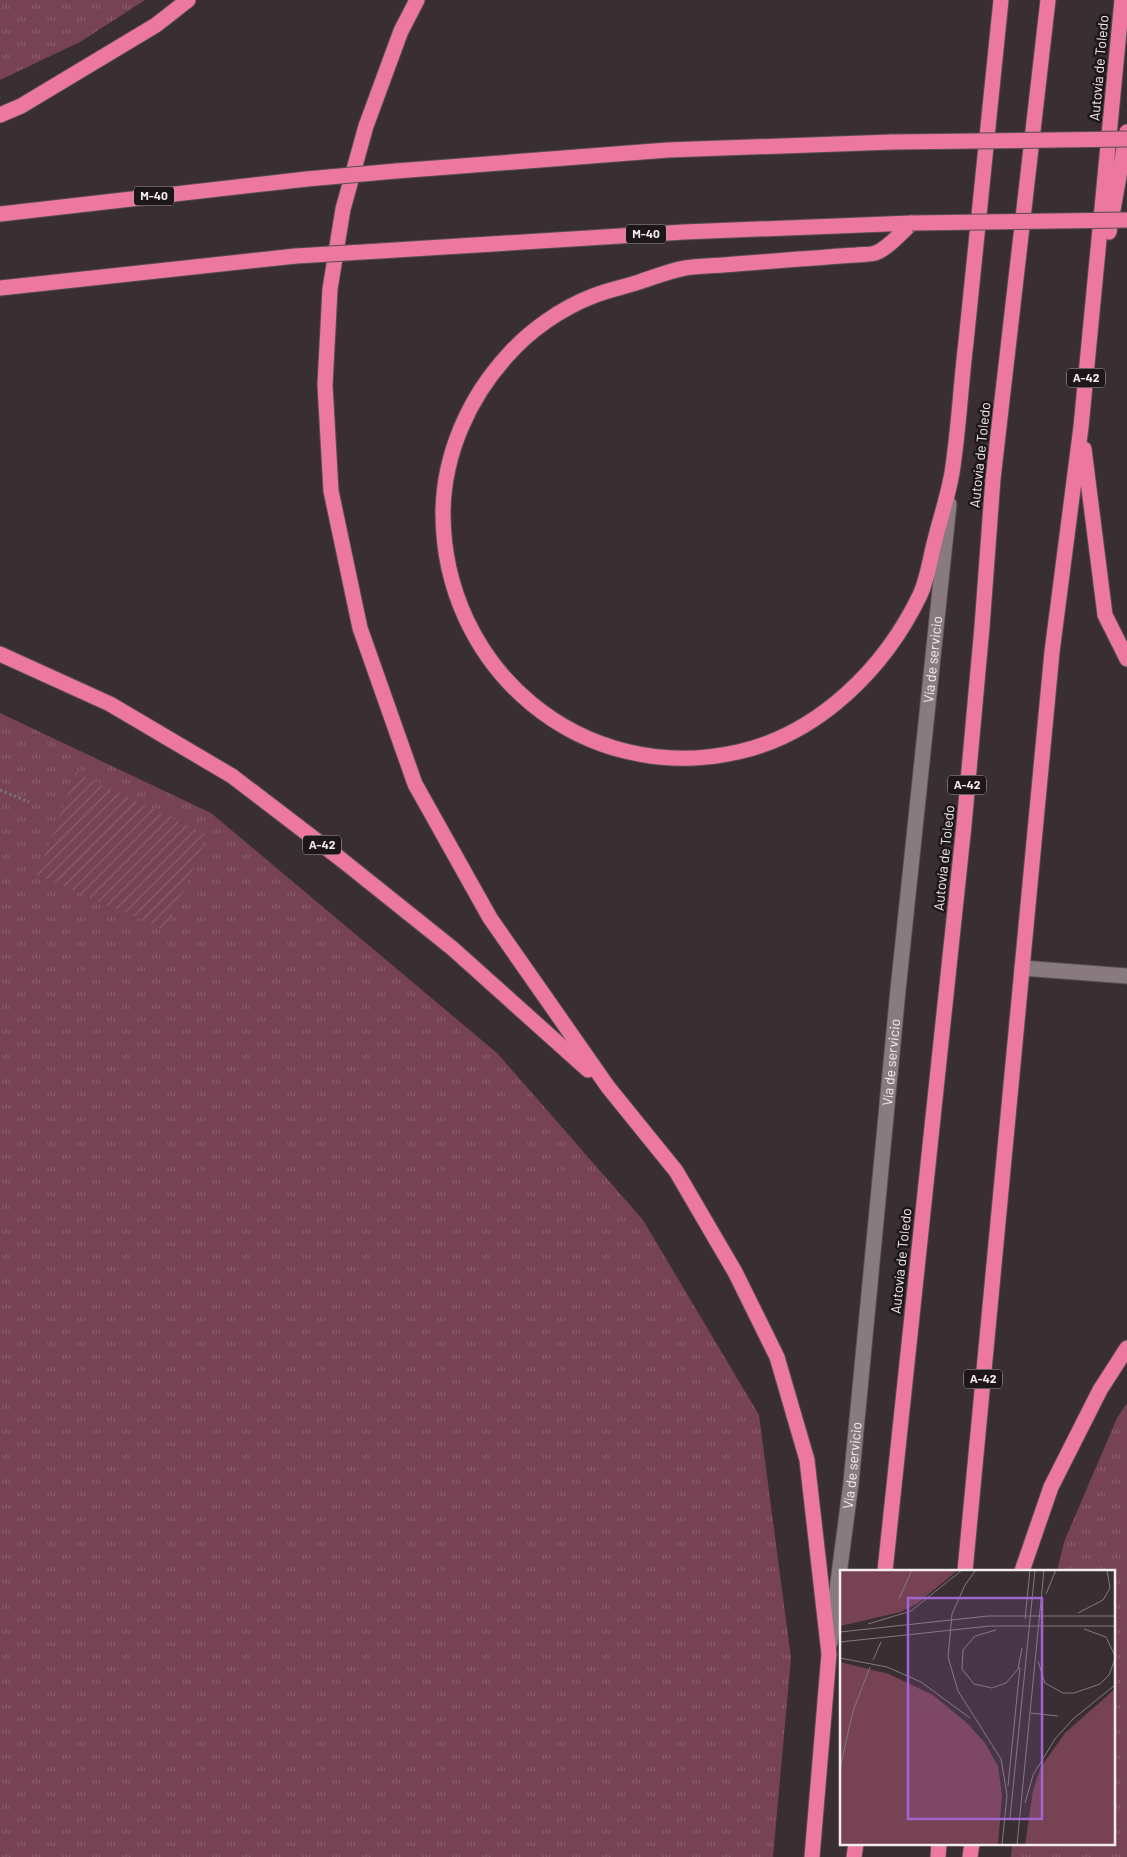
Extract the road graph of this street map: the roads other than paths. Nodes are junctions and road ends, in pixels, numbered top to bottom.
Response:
1 (188, 0) edge
2 (417, 0) edge
3 (1001, 0) edge
4 (1048, 0) edge
5 (1122, 0) edge
6 (0, 116) edge
7 (1127, 132) edge
8 (1127, 139) edge
9 (0, 214) edge
10 (1127, 220) edge
11 (912, 223) junction
12 (0, 288) edge
13 (1091, 329) junction
14 (1081, 427) junction
15 (952, 470) junction
16 (0, 654) edge
17 (1127, 659) edge
18 (1022, 968) junction
19 (1127, 976) edge
20 (608, 1087) junction
21 (1127, 1348) edge
22 (885, 1570) edge
23 (965, 1570) edge
24 (1022, 1570) edge
25 (829, 1654) junction
26 (856, 1844) edge
27 (939, 1844) edge
28 (972, 1844) edge
29 (812, 1857) edge
30 (854, 1857) edge
31 (938, 1857) edge
32 (970, 1857) edge

1 - 6 highway
2 - 20 highway
3 - 15 highway
4 - 22 highway, Autovía de Toledo / A-42
5 - 13 highway, Autovía de Toledo / A-42
7 - 13 highway
8 - 9 highway, M-40, bridge
10 - 11 highway, M-40, bridge
11 - 12 highway, M-40, bridge
11 - 15 highway
13 - 14 highway, Autovía de Toledo / A-42
14 - 17 highway
14 - 18 highway, Autovía de Toledo / A-42
15 - 25 lane, Vía de servicio
16 - 20 highway, A-42
18 - 19 lane
18 - 23 highway, Autovía de Toledo / A-42
20 - 25 highway
21 - 24 highway
25 - 29 highway
26 - 30 highway
27 - 31 highway
28 - 32 highway

